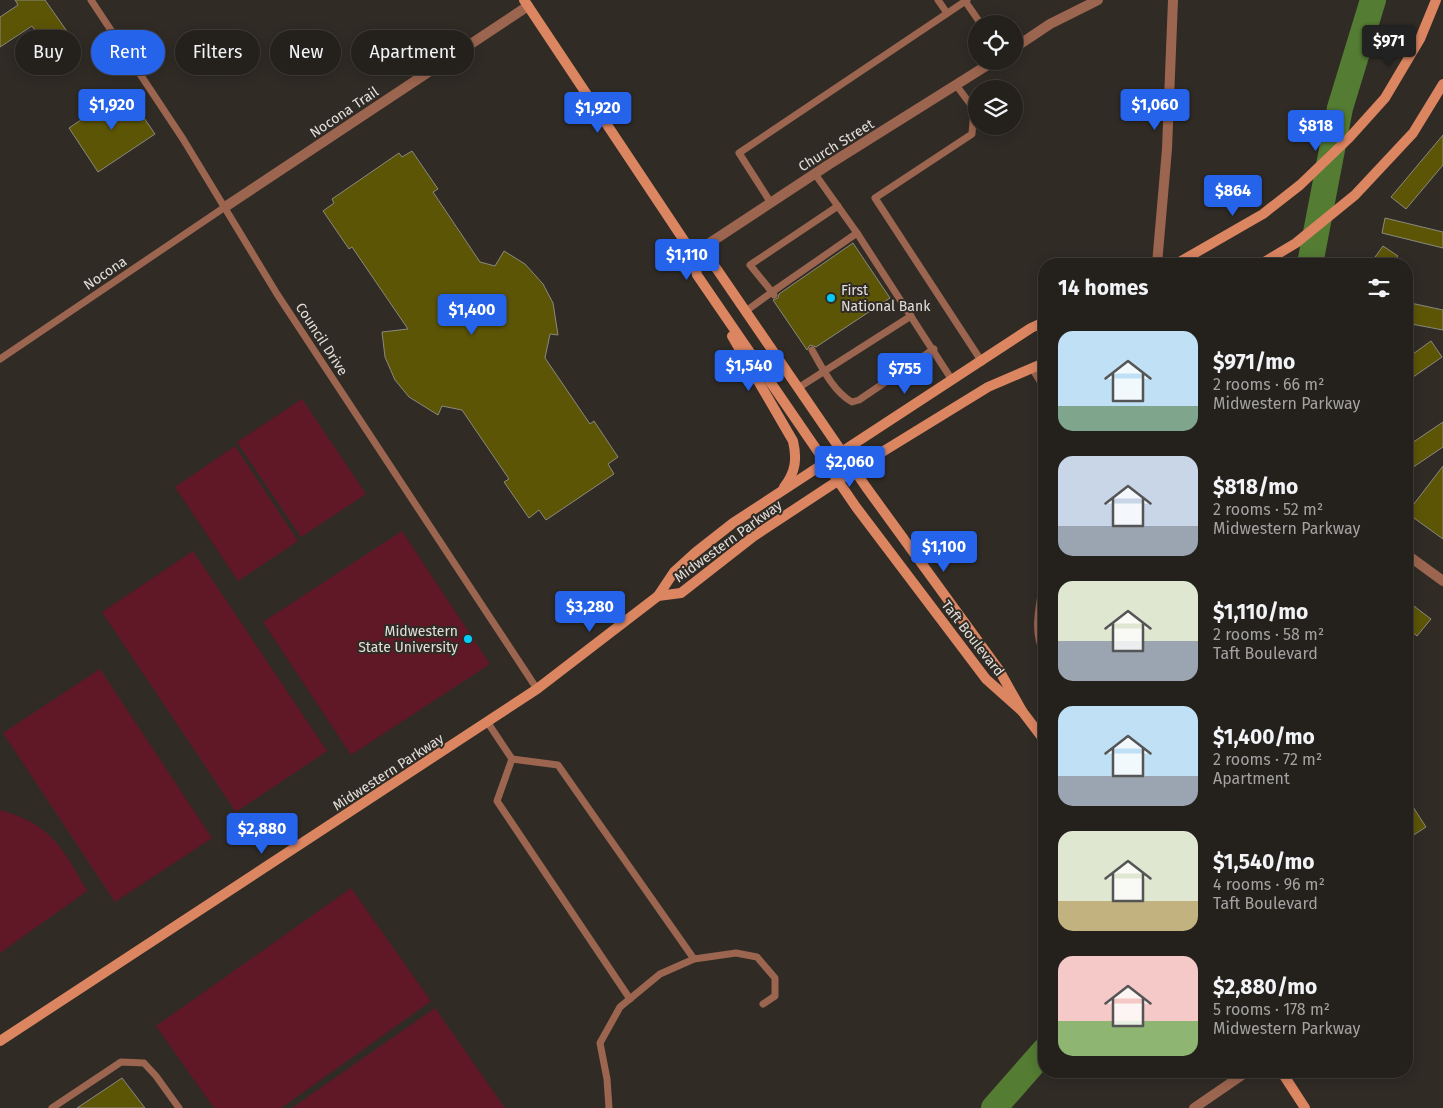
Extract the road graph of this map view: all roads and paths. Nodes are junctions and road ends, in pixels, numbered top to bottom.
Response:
1 (91, 0) edge
2 (938, 0) edge
3 (966, 0) edge
4 (1098, 0) edge
5 (1173, 0) edge
6 (1436, 0) edge
7 (526, 3) edge
8 (947, 13) junction
9 (975, 15) edge
10 (1023, 42) edge
11 (980, 70) edge
12 (1443, 84) edge
13 (956, 85) junction
14 (815, 174) junction
15 (771, 203) junction
16 (838, 206) junction
17 (225, 208) junction
18 (857, 233) junction
19 (693, 254) junction
20 (1158, 258) edge
21 (1186, 258) edge
22 (1271, 258) edge
23 (773, 294) junction
24 (711, 295) junction
25 (746, 311) junction
26 (911, 316) junction
27 (1038, 325) edge
28 (934, 349) junction
29 (812, 350) dead end
30 (0, 359) edge
31 (982, 362) junction
32 (1038, 366) edge
33 (1032, 368) junction
34 (824, 371) junction
35 (1038, 378) edge
36 (952, 380) junction
37 (798, 388) junction
38 (842, 451) junction
39 (825, 462) junction
40 (854, 470) junction
41 (838, 481) junction
42 (780, 491) junction
43 (1413, 559) edge
44 (1443, 581) edge
45 (658, 596) junction
46 (1038, 610) edge
47 (1038, 632) edge
48 (537, 689) junction
49 (1022, 711) junction
50 (488, 723) junction
51 (1038, 732) edge
52 (512, 759) junction
53 (694, 959) junction
54 (630, 999) junction
55 (763, 1004) dead end
56 (0, 1041) edge
57 (1238, 1078) edge
58 (1286, 1078) edge
59 (52, 1108) edge
60 (179, 1108) edge
61 (609, 1108) edge
62 (1194, 1108) edge
63 (1305, 1108) edge

1 - 17 lane, Council Drive
2 - 8 lane
3 - 8 lane
3 - 9 lane
4 - 10 street
5 - 20 street
6 - 21 main road
7 - 17 street, Nocona Trail
7 - 19 main road, Taft Boulevard
8 - 15 lane
11 - 13 street, Church Street
12 - 22 main road
13 - 14 street, Church Street
13 - 31 lane
14 - 15 street, Church Street
14 - 16 lane
15 - 19 street, Church Street
16 - 18 lane
16 - 23 lane
17 - 30 lane, Nocona
17 - 48 lane, Council Drive
18 - 23 lane
18 - 26 lane
19 - 24 main road, Taft Boulevard
19 - 25 main road, Taft Boulevard
23 - 25 lane
24 - 39 main road, Taft Boulevard
24 - 42 main road
25 - 37 main road, Taft Boulevard
26 - 28 lane
26 - 34 lane
27 - 31 main road, Midwestern Parkway
28 - 34 lane
28 - 36 lane
29 - 34 lane
31 - 36 main road, Midwestern Parkway
32 - 33 main road, Midwestern Parkway
33 - 35 lane
33 - 40 main road, Midwestern Parkway
34 - 37 lane
36 - 38 main road, Midwestern Parkway
37 - 38 main road, Taft Boulevard
38 - 39 main road, Midwestern Parkway
38 - 40 main road, Taft Boulevard
39 - 41 main road, Taft Boulevard
39 - 42 main road, Midwestern Parkway
40 - 41 main road, Midwestern Parkway
40 - 49 main road, Taft Boulevard
41 - 45 main road, Midwestern Parkway
41 - 49 main road, Taft Boulevard
42 - 45 main road, Midwestern Parkway
43 - 44 street
45 - 48 main road, Midwestern Parkway
46 - 47 lane
48 - 50 main road, Midwestern Parkway
49 - 51 main road, Taft Boulevard
50 - 52 lane
50 - 56 main road, Midwestern Parkway
52 - 53 lane
52 - 54 lane
53 - 54 lane
53 - 55 lane
54 - 61 lane
57 - 62 street
58 - 63 main road
59 - 60 lane

